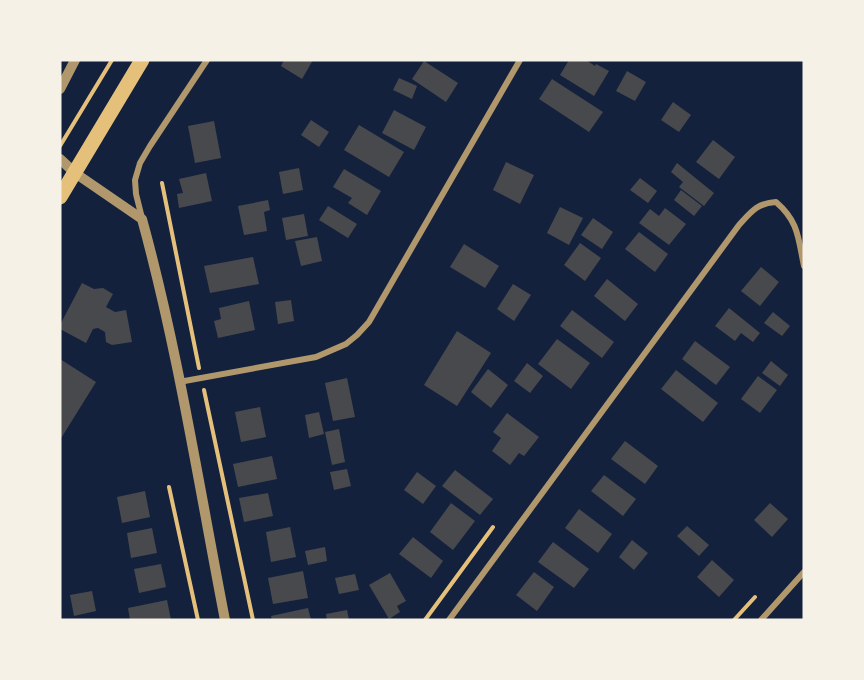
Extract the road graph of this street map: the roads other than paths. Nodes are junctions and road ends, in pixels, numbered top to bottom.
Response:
1 (75, 60) edge
2 (142, 60) edge
3 (207, 60) edge
4 (520, 60) edge
5 (60, 89) edge
6 (60, 159) edge
7 (75, 173) junction
8 (60, 197) edge
9 (142, 219) junction
10 (804, 266) edge
11 (179, 382) junction
12 (804, 572) edge
13 (225, 620) edge
14 (449, 620) edge
15 (761, 620) edge

1 - 5 street
2 - 7 main road
3 - 9 street
4 - 11 street
6 - 7 street
7 - 8 main road
7 - 9 street
9 - 11 street
10 - 14 street
11 - 13 street
12 - 15 street

